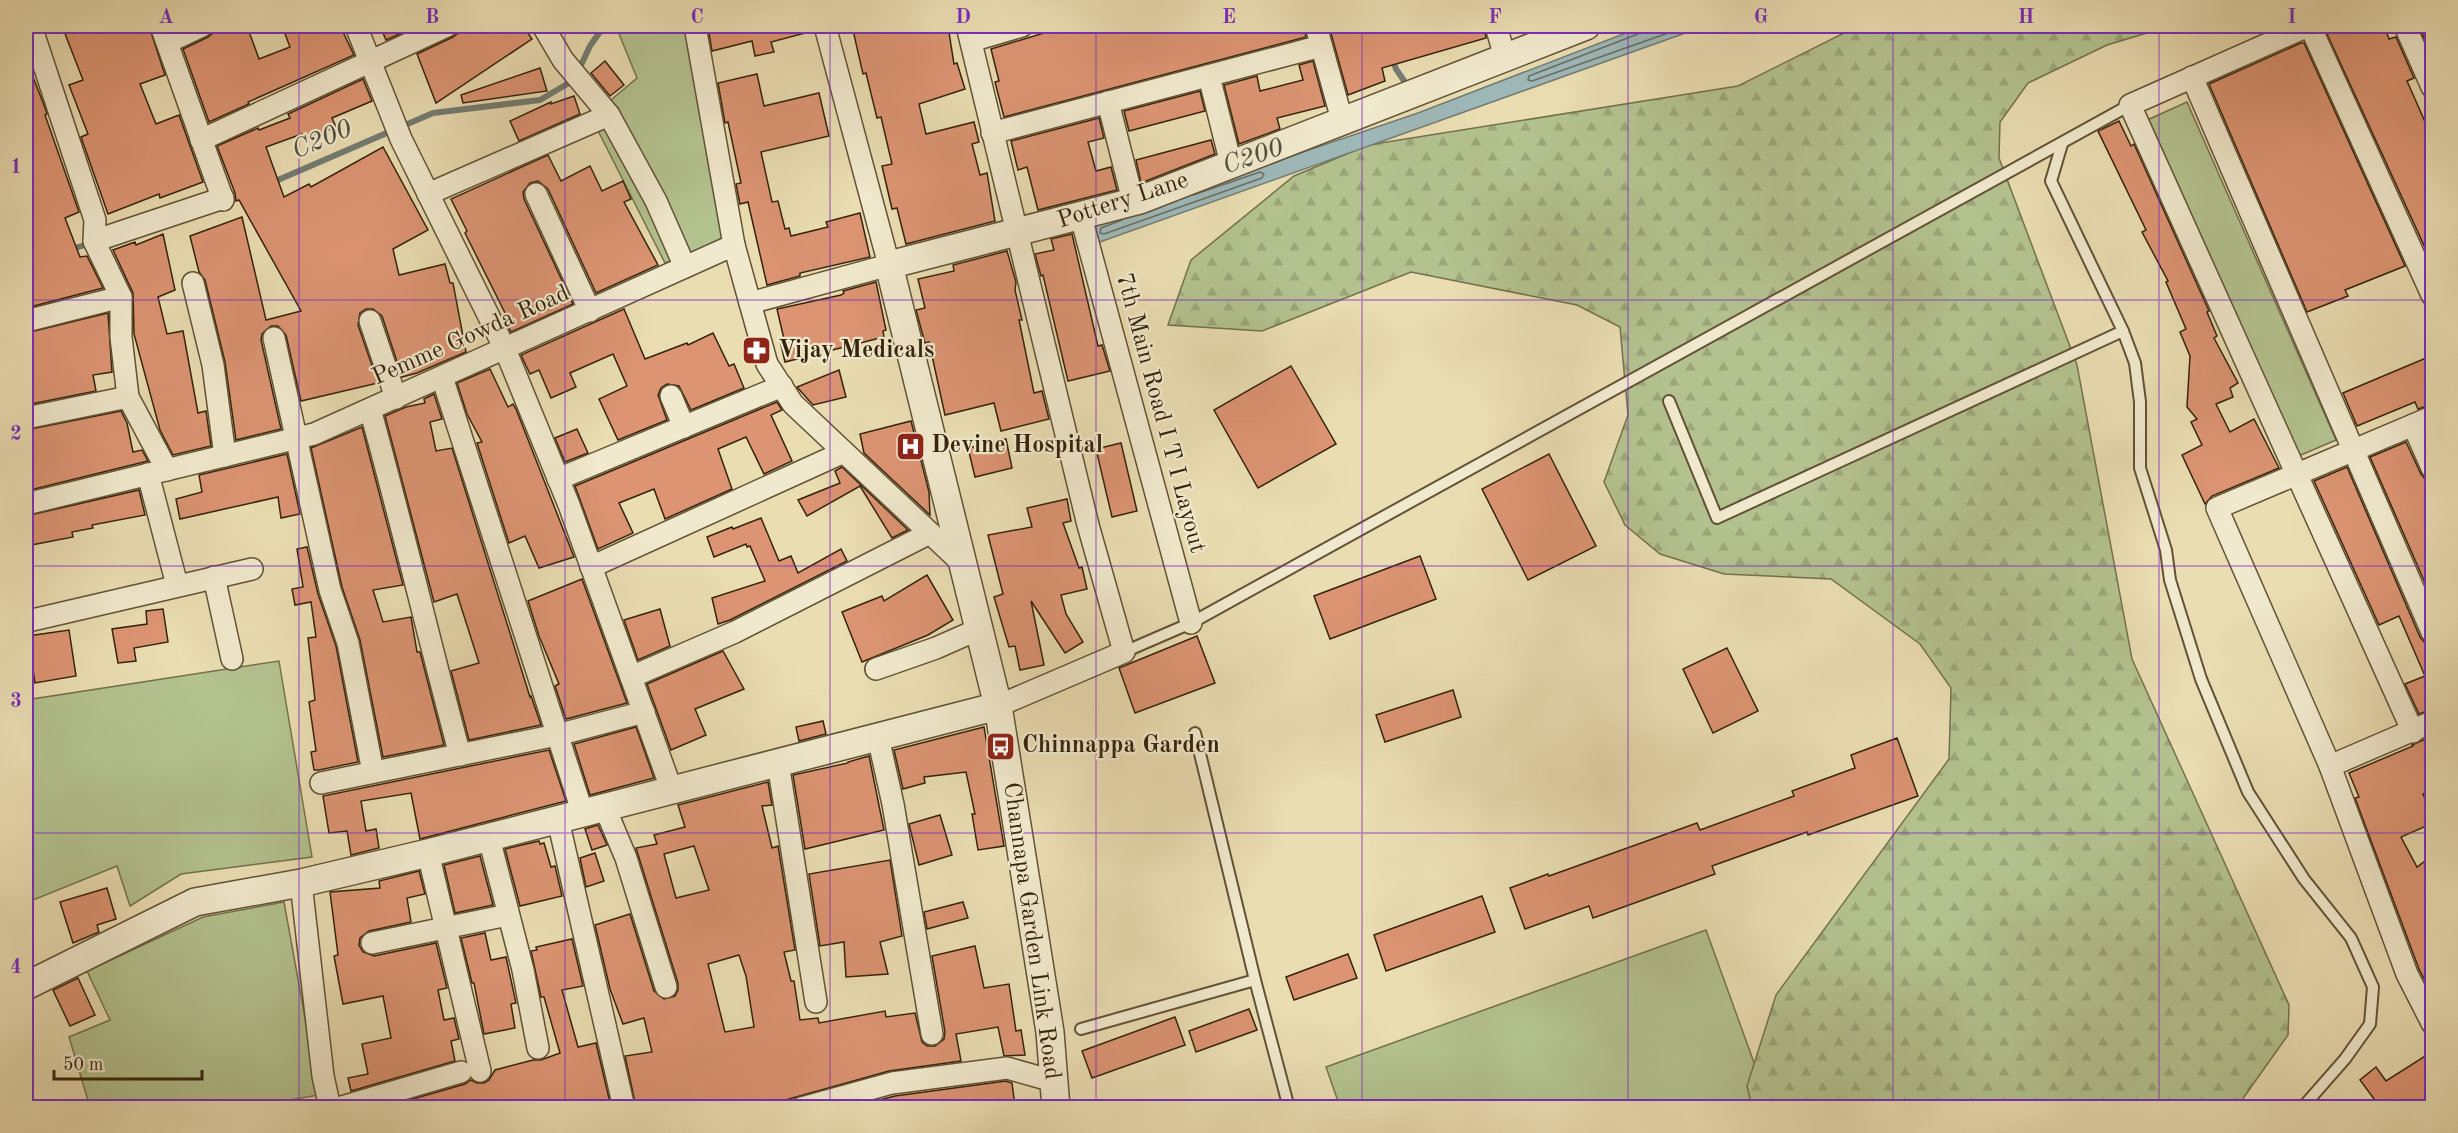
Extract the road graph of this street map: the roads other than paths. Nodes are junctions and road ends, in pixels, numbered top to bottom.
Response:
1 (31, 26) edge
2 (202, 26) edge
3 (356, 26) edge
4 (447, 26) edge
5 (543, 26) edge
6 (695, 26) edge
7 (825, 26) edge
8 (1022, 26) edge
9 (1316, 26) edge
10 (1496, 26) edge
11 (1586, 26) edge
12 (2309, 26) edge
13 (2405, 26) edge
14 (969, 33) edge
15 (165, 34) edge
16 (1320, 46) junction
17 (1505, 57) junction
18 (371, 62) junction
19 (1209, 76) junction
20 (2192, 77) junction
21 (2433, 87) edge
22 (1108, 102) junction
23 (2130, 105) junction
24 (609, 115) junction
25 (1342, 120) junction
26 (992, 133) junction
27 (201, 140) junction
28 (2062, 144) junction
29 (1231, 164) junction
30 (428, 194) junction
31 (536, 194) dead end
32 (1132, 201) junction
33 (1081, 217) junction
34 (1016, 233) junction
35 (734, 245) junction
36 (97, 246) junction
37 (889, 265) junction
38 (685, 267) junction
39 (193, 283) dead end
40 (2433, 295) edge
41 (121, 297) junction
42 (750, 303) junction
43 (590, 311) junction
44 (26, 321) edge
45 (370, 321) dead end
46 (2123, 331) junction
47 (274, 338) dead end
48 (505, 349) junction
49 (442, 377) junction
50 (782, 386) junction
51 (671, 396) dead end
52 (128, 397) junction
53 (396, 398) junction
54 (1669, 400) dead end
55 (370, 409) junction
56 (2433, 417) edge
57 (26, 418) edge
58 (2413, 425) junction
59 (684, 427) junction
60 (296, 439) junction
61 (2354, 450) junction
62 (844, 452) junction
63 (225, 456) junction
64 (2433, 468) edge
65 (158, 472) junction
66 (2298, 475) junction
67 (558, 479) junction
68 (26, 504) edge
69 (930, 533) junction
70 (963, 564) junction
71 (591, 567) junction
72 (252, 569) dead end
73 (214, 577) junction
74 (177, 585) junction
75 (28, 621) dead end
76 (1191, 623) junction
77 (979, 629) junction
78 (2433, 632) edge
79 (1124, 652) junction
80 (232, 658) dead end
81 (876, 669) dead end
82 (631, 677) junction
83 (998, 706) junction
84 (644, 712) junction
85 (2433, 722) edge
86 (2413, 732) junction
87 (1195, 733) dead end
88 (557, 735) junction
89 (878, 737) junction
90 (460, 755) junction
91 (778, 763) junction
92 (2330, 766) junction
93 (373, 772) junction
94 (321, 783) dead end
95 (672, 791) junction
96 (582, 814) junction
97 (489, 838) junction
98 (428, 854) junction
99 (301, 883) junction
100 (508, 915) junction
101 (446, 929) junction
102 (372, 943) dead end
103 (1255, 980) junction
104 (26, 986) edge
105 (666, 987) dead end
106 (816, 1002) dead end
107 (2433, 1023) edge
108 (1082, 1029) dead end
109 (932, 1034) dead end
110 (538, 1048) dead end
111 (1053, 1081) junction
112 (330, 1107) edge
113 (338, 1107) edge
114 (624, 1107) edge
115 (801, 1107) edge
116 (1056, 1107) edge
117 (1289, 1107) edge
118 (2302, 1107) edge

1 - 36 street
2 - 15 street
3 - 18 street
4 - 18 street
5 - 24 street
6 - 35 street
7 - 37 street
8 - 14 street
9 - 16 street
10 - 17 street
11 - 17 street, Pottery Lane
12 - 20 street
12 - 40 street
13 - 21 street
14 - 26 street
15 - 27 street
16 - 19 street
16 - 25 street
17 - 25 street, Pottery Lane
18 - 27 street
18 - 30 street
19 - 22 street
19 - 29 street
20 - 23 street
20 - 61 street
22 - 26 street
22 - 32 street
23 - 28 lane
23 - 66 street
24 - 30 street
24 - 38 street
25 - 29 street, Pottery Lane
26 - 34 street
27 - 36 street
28 - 46 lane
28 - 76 lane
29 - 32 street, Pottery Lane
30 - 48 street
31 - 43 street
32 - 33 street, Pottery Lane
33 - 34 street, Pottery Lane
33 - 76 street, 7th Main Road I T I Layout
34 - 37 street, Pottery Lane
34 - 79 street
35 - 38 street, Pemme Gowda Road
35 - 42 street
36 - 41 street
37 - 42 street
37 - 70 street, Channapa Garden Link Road
38 - 43 street, Pemme Gowda Road
39 - 63 street
41 - 44 street
41 - 52 street
42 - 50 street
43 - 48 street, Pemme Gowda Road
45 - 53 street
46 - 54 lane
46 - 118 lane
47 - 60 street
48 - 49 street, Pemme Gowda Road
48 - 67 street
49 - 53 street, Pemme Gowda Road
49 - 88 street
50 - 59 street
50 - 62 street
51 - 59 street
52 - 57 street
52 - 65 street
53 - 55 street, Pemme Gowda Road
55 - 60 street, Pemme Gowda Road
55 - 90 street
56 - 58 street
58 - 61 street
58 - 64 street
59 - 67 street
60 - 63 street, Pemme Gowda Road
60 - 93 street
61 - 66 street
61 - 78 street
62 - 69 street
62 - 71 street
63 - 65 street, Pemme Gowda Road
65 - 68 street, Pemme Gowda Road
65 - 74 street
66 - 86 street
66 - 92 street
67 - 71 street
69 - 70 street
69 - 82 street
70 - 77 street, Channapa Garden Link Road
71 - 82 street
72 - 73 street
73 - 74 street
73 - 80 street
74 - 75 street
76 - 79 lane
77 - 81 street
77 - 83 street, Channapa Garden Link Road
79 - 83 street
82 - 84 street
83 - 89 street
83 - 111 street, Channapa Garden Link Road
84 - 88 street
84 - 95 street
85 - 86 street
86 - 92 street
87 - 103 lane
88 - 90 street
88 - 96 street
89 - 91 street
89 - 109 street
90 - 93 street
91 - 95 street
91 - 106 street
92 - 107 street
93 - 94 street
95 - 96 street
96 - 97 street
96 - 105 street
96 - 114 street
97 - 98 street
97 - 100 street
98 - 99 street
98 - 101 street
99 - 104 street
99 - 112 street
100 - 101 street
100 - 110 street
101 - 102 street
101 - 113 street
103 - 108 lane
103 - 117 lane
111 - 115 street
111 - 116 street, Channapa Garden Link Road

